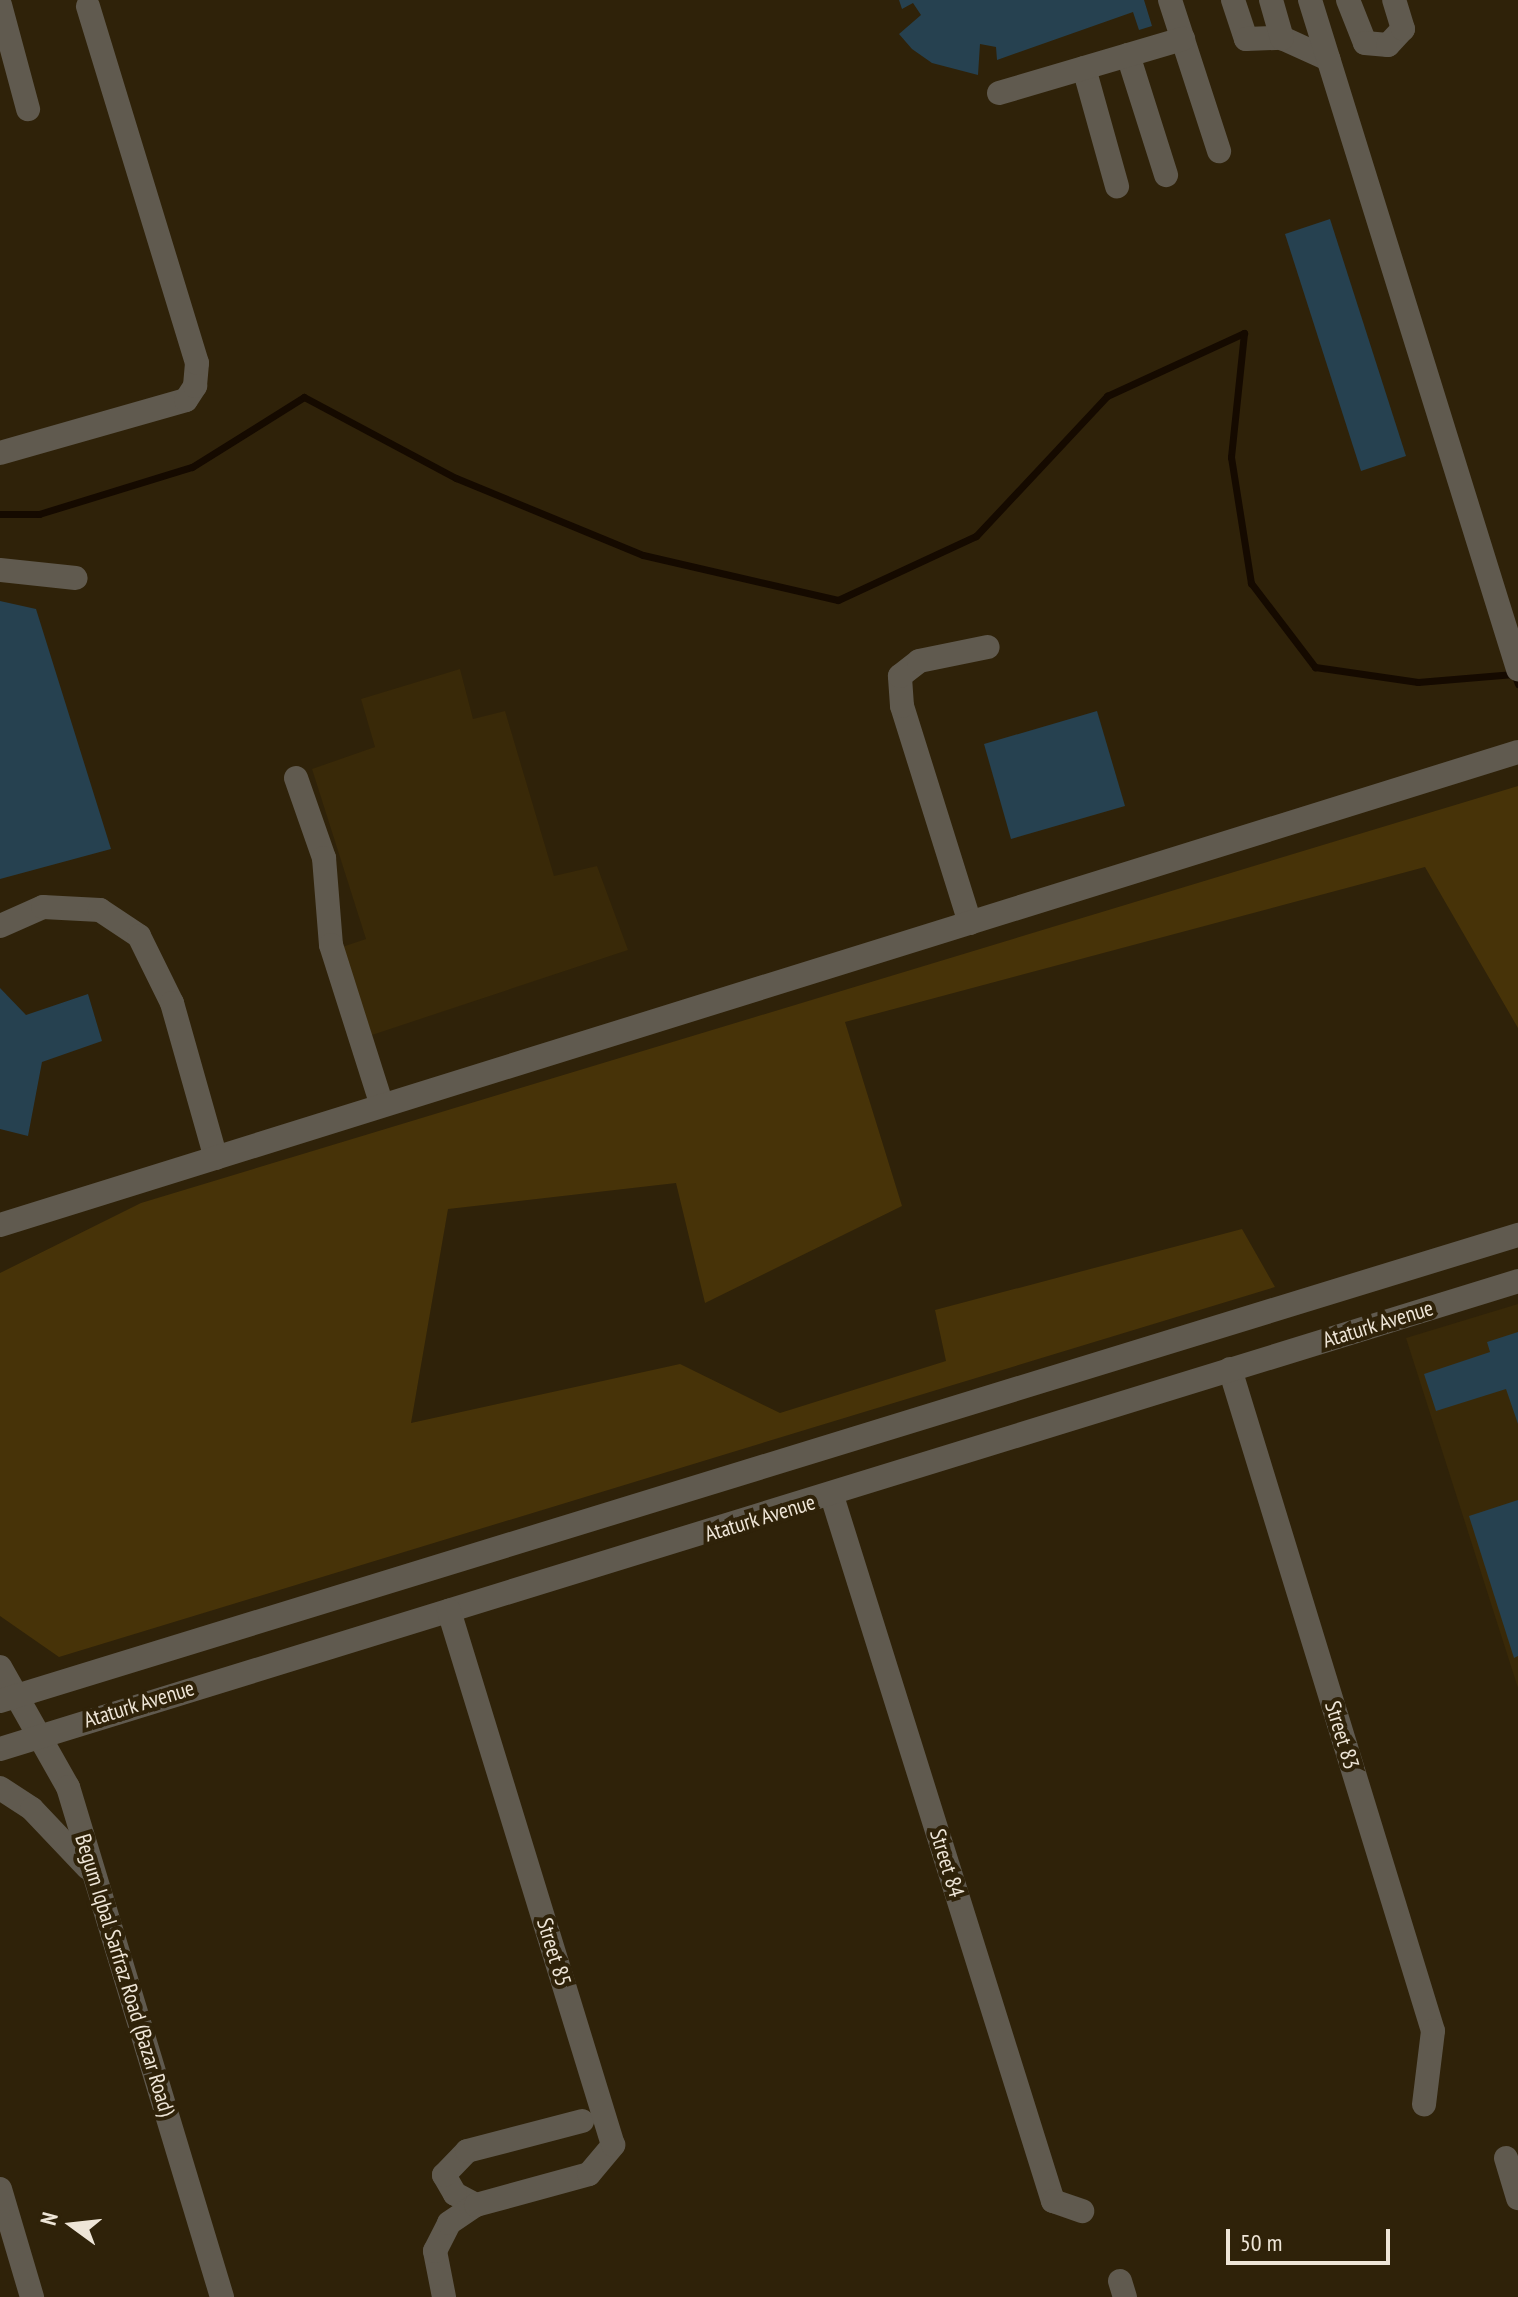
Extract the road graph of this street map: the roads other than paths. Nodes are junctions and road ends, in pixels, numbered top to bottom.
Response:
1 (1170, 0) edge
2 (1233, 0) edge
3 (1271, 0) edge
4 (1310, 0) edge
5 (1348, 0) edge
6 (1394, 0) edge
7 (94, 2) edge
8 (1, 15) edge
9 (1282, 38) junction
10 (1183, 39) junction
11 (1128, 55) junction
12 (1328, 59) junction
13 (1084, 68) junction
14 (999, 93) dead end
15 (28, 109) dead end
16 (1219, 151) dead end
17 (1166, 175) dead end
18 (1117, 186) dead end
19 (0, 453) edge
20 (0, 570) edge
21 (76, 578) dead end
22 (988, 647) dead end
23 (1518, 669) edge
24 (1518, 752) edge
25 (296, 778) dead end
26 (970, 923) junction
27 (0, 926) edge
28 (381, 1103) junction
29 (216, 1158) junction
30 (0, 1225) edge
31 (1518, 1235) edge
32 (1518, 1281) edge
33 (1308, 1299) junction
34 (1324, 1341) junction
35 (1230, 1369) junction
36 (832, 1496) junction
37 (449, 1611) junction
38 (0, 1667) edge
39 (7, 1699) edge
40 (39, 1734) junction
41 (0, 1749) edge
42 (0, 1788) edge
43 (95, 1876) junction
44 (1424, 2104) dead end
45 (582, 2121) dead end
46 (1506, 2158) dead end
47 (0, 2189) edge
48 (1518, 2198) edge
49 (476, 2205) junction
50 (1082, 2211) dead end
51 (32, 2297) edge
52 (222, 2297) edge
53 (444, 2297) edge

1 - 10 street
2 - 9 street
3 - 9 street
4 - 12 street
5 - 6 street
7 - 19 street
8 - 15 street
9 - 12 street
10 - 11 street
10 - 16 street
11 - 13 street
11 - 17 street
12 - 23 street
13 - 14 street
13 - 18 street
20 - 21 street
22 - 26 street
24 - 26 street
25 - 28 street
26 - 28 street
27 - 29 street
28 - 29 street
29 - 30 street
31 - 33 street, Ataturk Avenue
32 - 34 street, Ataturk Avenue
33 - 34 street
33 - 39 street, Ataturk Avenue
34 - 35 street, Ataturk Avenue
35 - 36 street, Ataturk Avenue
35 - 44 street, Street 83
36 - 37 street, Ataturk Avenue
36 - 50 street, Street 84
37 - 40 street, Ataturk Avenue
37 - 49 street, Street 85
38 - 39 street, Begum Iqbal Sarfraz Road (Bazar Road)
39 - 40 street, Begum Iqbal Sarfraz Road (Bazar Road)
40 - 41 street, Ataturk Avenue
40 - 43 street, Begum Iqbal Sarfraz Road (Bazar Road)
42 - 43 street
43 - 52 street, Begum Iqbal Sarfraz Road (Bazar Road)
45 - 49 street
46 - 48 street
47 - 51 street
49 - 53 street

